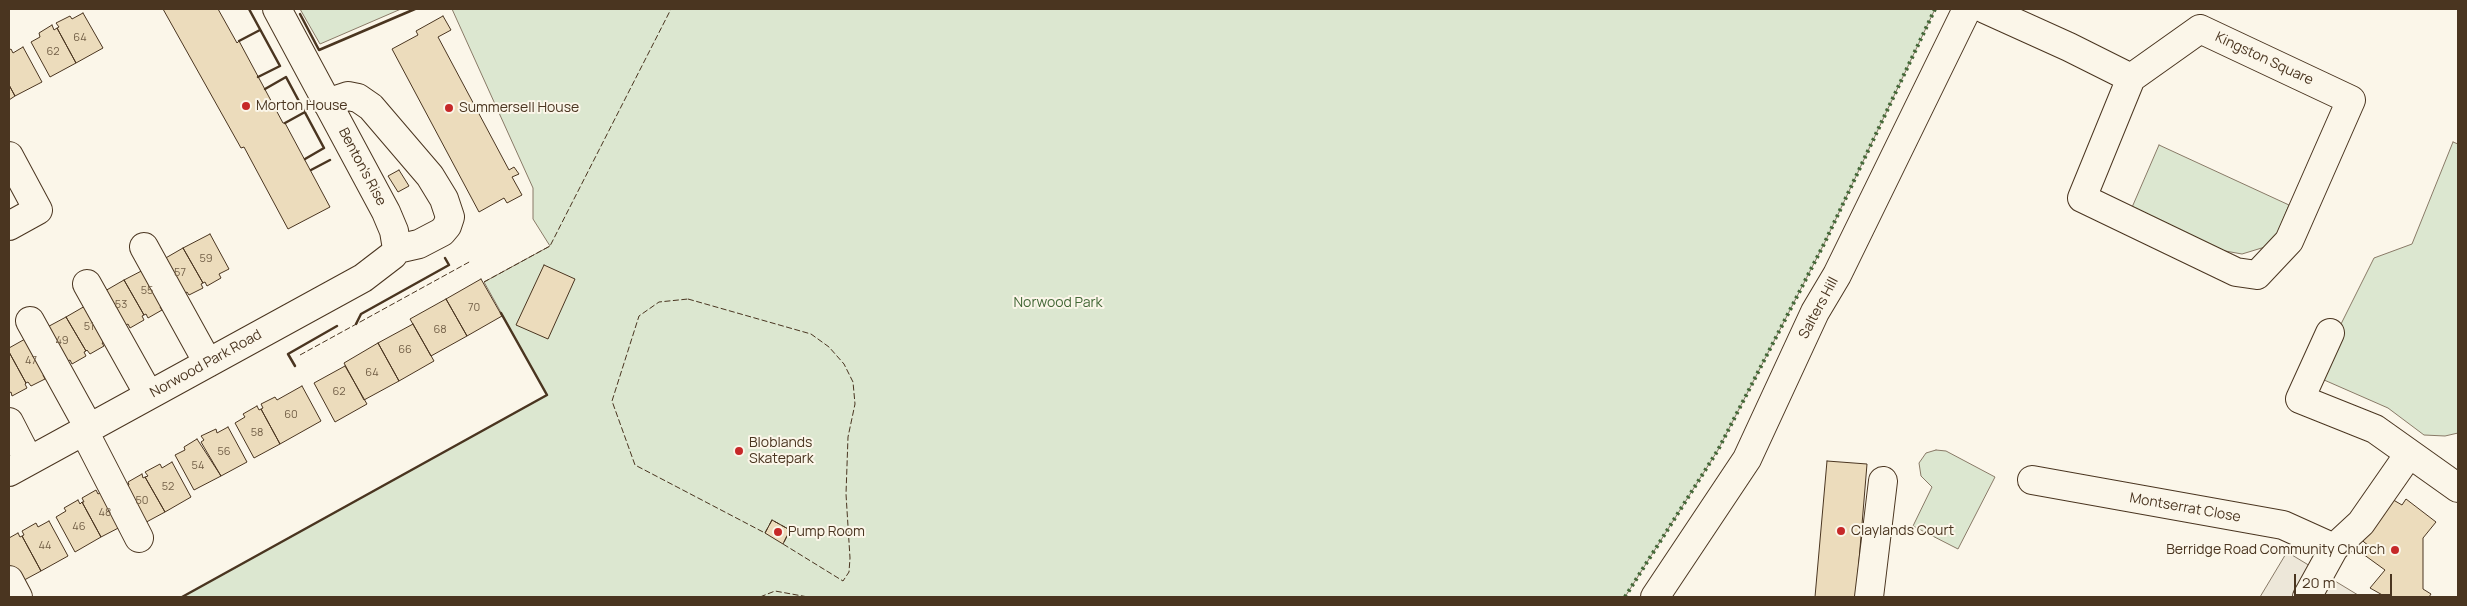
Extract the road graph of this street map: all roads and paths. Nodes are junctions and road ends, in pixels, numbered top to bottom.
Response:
1 (277, 9) edge
2 (1966, 9) edge
3 (1985, 9) edge
4 (2202, 19) edge
5 (2131, 78) junction
6 (327, 103) junction
7 (9, 156) edge
8 (9, 226) edge
9 (144, 247) dead end
10 (397, 249) junction
11 (87, 284) dead end
12 (30, 321) dead end
13 (2330, 333) dead end
14 (208, 363) junction
15 (149, 395) junction
16 (9, 422) edge
17 (87, 430) junction
18 (2409, 454) junction
19 (19, 466) edge
20 (2032, 480) dead end
21 (1883, 481) dead end
22 (2456, 482) edge
23 (138, 538) dead end
24 (2334, 548) junction
25 (9, 580) edge
26 (18, 597) edge
27 (1655, 597) edge
28 (1869, 597) edge
29 (2307, 597) edge

1 - 6 street, Benton's Rise
2 - 27 street, Salters Hill
3 - 5 street
4 - 5 street, Kingston Square
4 - 5 street, Kingston Square
6 - 10 street, Benton's Rise
6 - 10 street
7 - 8 street
9 - 14 street
10 - 14 street, Norwood Park Road
11 - 15 street
12 - 17 street
13 - 18 street
14 - 15 street, Norwood Park Road
15 - 17 street, Norwood Park Road
16 - 19 street
17 - 19 street, Norwood Park Road
17 - 23 street
18 - 22 street
18 - 24 street
20 - 24 street, Montserrat Close
21 - 28 street
24 - 29 street
25 - 26 street

